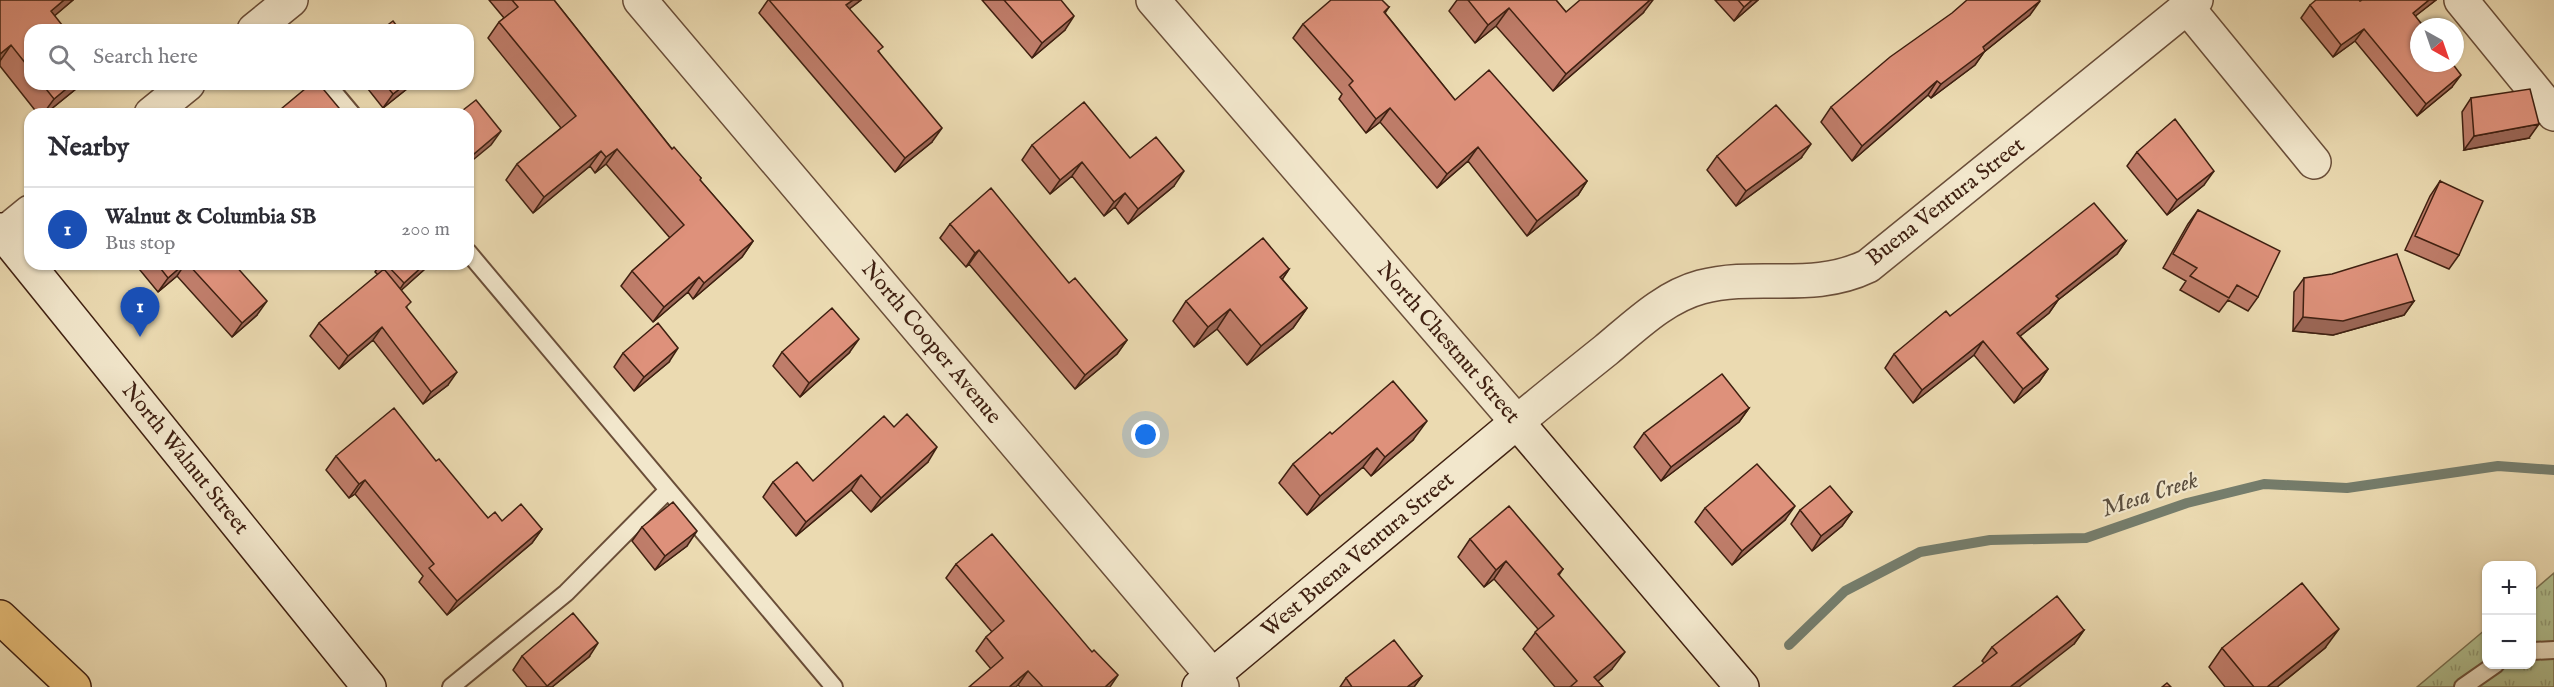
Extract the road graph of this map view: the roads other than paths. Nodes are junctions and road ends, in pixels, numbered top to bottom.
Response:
1 (640, 0) edge
2 (1153, 0) edge
3 (2461, 0) edge
4 (2192, 3) edge
5 (181, 90) edge
6 (332, 90) edge
7 (158, 108) edge
8 (347, 108) edge
9 (2554, 114) edge
10 (2314, 162) dead end
11 (24, 216) edge
12 (1, 232) edge
13 (474, 259) edge
14 (24, 260) edge
15 (32, 270) edge
16 (1517, 422) junction
17 (668, 490) junction
18 (0, 617) edge
19 (2554, 650) edge
20 (2536, 651) edge
21 (2490, 669) edge
22 (1211, 683) edge
23 (2473, 684) edge
24 (74, 687) edge
25 (369, 687) edge
26 (451, 687) edge
27 (834, 687) edge
28 (1742, 687) edge

1 - 22 street, North Cooper Avenue
2 - 16 street, North Chestnut Street
3 - 9 street
4 - 10 street
4 - 16 street, Buena Ventura Street
5 - 7 street
6 - 8 lane
11 - 12 street
12 - 14 street, North Walnut Street
13 - 17 lane
15 - 25 street, North Walnut Street
16 - 22 street, West Buena Ventura Street
16 - 28 street, North Chestnut Street
17 - 26 lane
17 - 27 lane
18 - 24 highway
19 - 20 lane
21 - 23 lane

